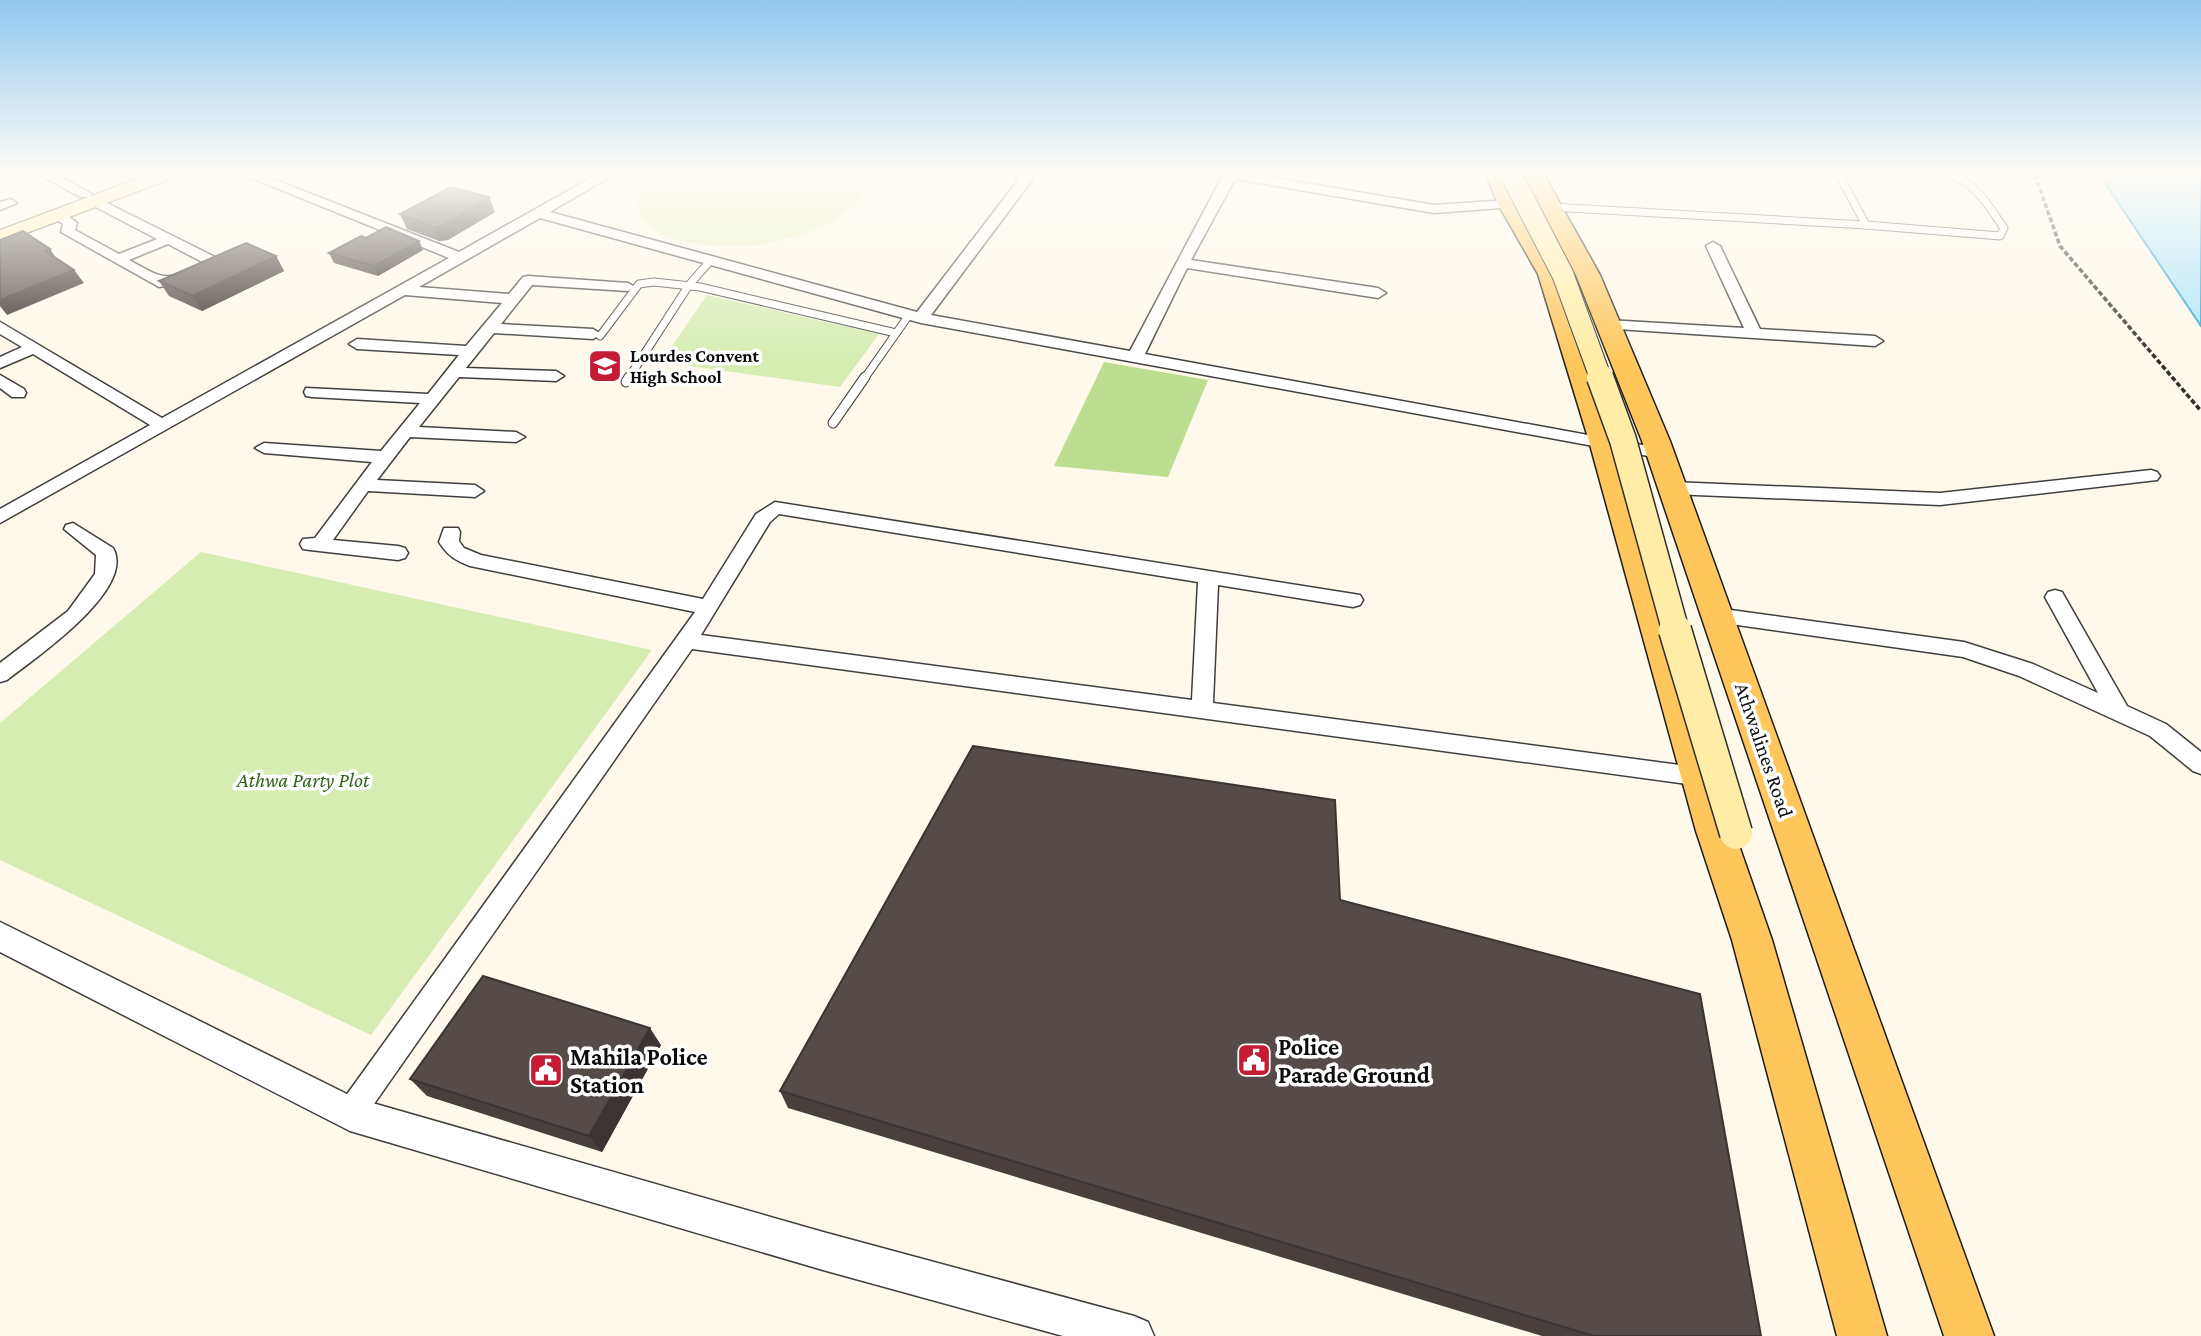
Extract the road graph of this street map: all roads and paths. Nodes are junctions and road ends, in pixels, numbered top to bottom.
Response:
1 (78, 237) edge
2 (166, 237) edge
3 (410, 237) edge
4 (494, 237) edge
5 (625, 237) edge
6 (978, 237) edge
7 (1197, 237) edge
8 (1532, 237) edge
9 (1539, 237) edge
10 (1568, 237) edge
11 (2056, 237) edge
12 (169, 239) junction
13 (1713, 246) dead end
14 (460, 257) junction
15 (118, 260) junction
16 (710, 261) junction
17 (1182, 263) junction
18 (689, 285) junction
19 (628, 287) dead end
20 (401, 290) junction
21 (1378, 293) dead end
22 (512, 299) junction
23 (915, 316) junction
24 (1608, 325) junction
25 (0, 327) edge
26 (489, 328) junction
27 (896, 333) junction
28 (1754, 334) junction
29 (596, 335) joint
30 (1875, 341) dead end
31 (357, 344) dead end
32 (34, 348) junction
33 (470, 351) junction
34 (1135, 357) junction
35 (0, 363) edge
36 (456, 372) junction
37 (556, 376) dead end
38 (0, 380) edge
39 (626, 382) dead end
40 (312, 392) dead end
41 (18, 393) dead end
42 (432, 399) junction
43 (2201, 411) edge
44 (833, 423) dead end
45 (163, 426) junction
46 (406, 432) junction
47 (516, 437) dead end
48 (1603, 441) junction
49 (264, 449) dead end
50 (1659, 453) junction
51 (386, 457) junction
52 (2151, 476) dead end
53 (363, 485) junction
54 (1672, 488) junction
55 (475, 491) dead end
56 (0, 517) edge
57 (73, 529) dead end
58 (451, 532) dead end
59 (398, 553) dead end
60 (1208, 578) junction
61 (2055, 597) dead end
62 (1353, 600) dead end
63 (708, 607) junction
64 (1716, 614) junction
65 (687, 641) junction
66 (0, 674) edge
67 (1202, 710) junction
68 (2119, 712) junction
69 (2201, 765) edge
70 (1702, 777) junction
71 (0, 936) edge
72 (1752, 940) junction
73 (350, 1114) junction
74 (1134, 1336) edge
75 (1862, 1336) edge
76 (1969, 1336) edge

1 - 15 street
2 - 12 street
3 - 14 street
4 - 14 street
5 - 16 street
6 - 23 street
7 - 17 street
8 - 48 main road
9 - 72 main road, bridge
10 - 24 main road, Athwalines Road
11 - 43 path
12 - 15 street
12 - 15 street
13 - 28 street
14 - 20 street
16 - 18 lane
16 - 23 street
17 - 21 street
17 - 34 street
18 - 27 lane
18 - 29 lane
18 - 39 lane
19 - 22 street
20 - 22 street
20 - 45 street
22 - 26 street
23 - 27 lane
23 - 34 street
24 - 28 street
24 - 50 main road, Athwalines Road
25 - 32 street
26 - 29 street
26 - 33 street
27 - 44 lane
28 - 30 street
31 - 33 street
32 - 35 street
32 - 45 street
33 - 36 street
34 - 48 street
36 - 37 street
36 - 42 street
38 - 41 street
40 - 42 street
42 - 46 street
45 - 56 street
46 - 47 street
46 - 51 street
48 - 50 street
48 - 70 main road
49 - 51 street
50 - 54 main road, Athwalines Road
51 - 53 street
52 - 54 street
53 - 55 street
53 - 59 street
54 - 64 main road, Athwalines Road
57 - 66 street
58 - 63 street
60 - 62 street
60 - 63 street
60 - 67 street
61 - 68 street
63 - 65 street
64 - 68 street
64 - 76 main road, Athwalines Road
65 - 67 street
65 - 73 street
67 - 70 street
68 - 69 street
70 - 72 main road
71 - 73 street
72 - 75 main road
73 - 74 street

